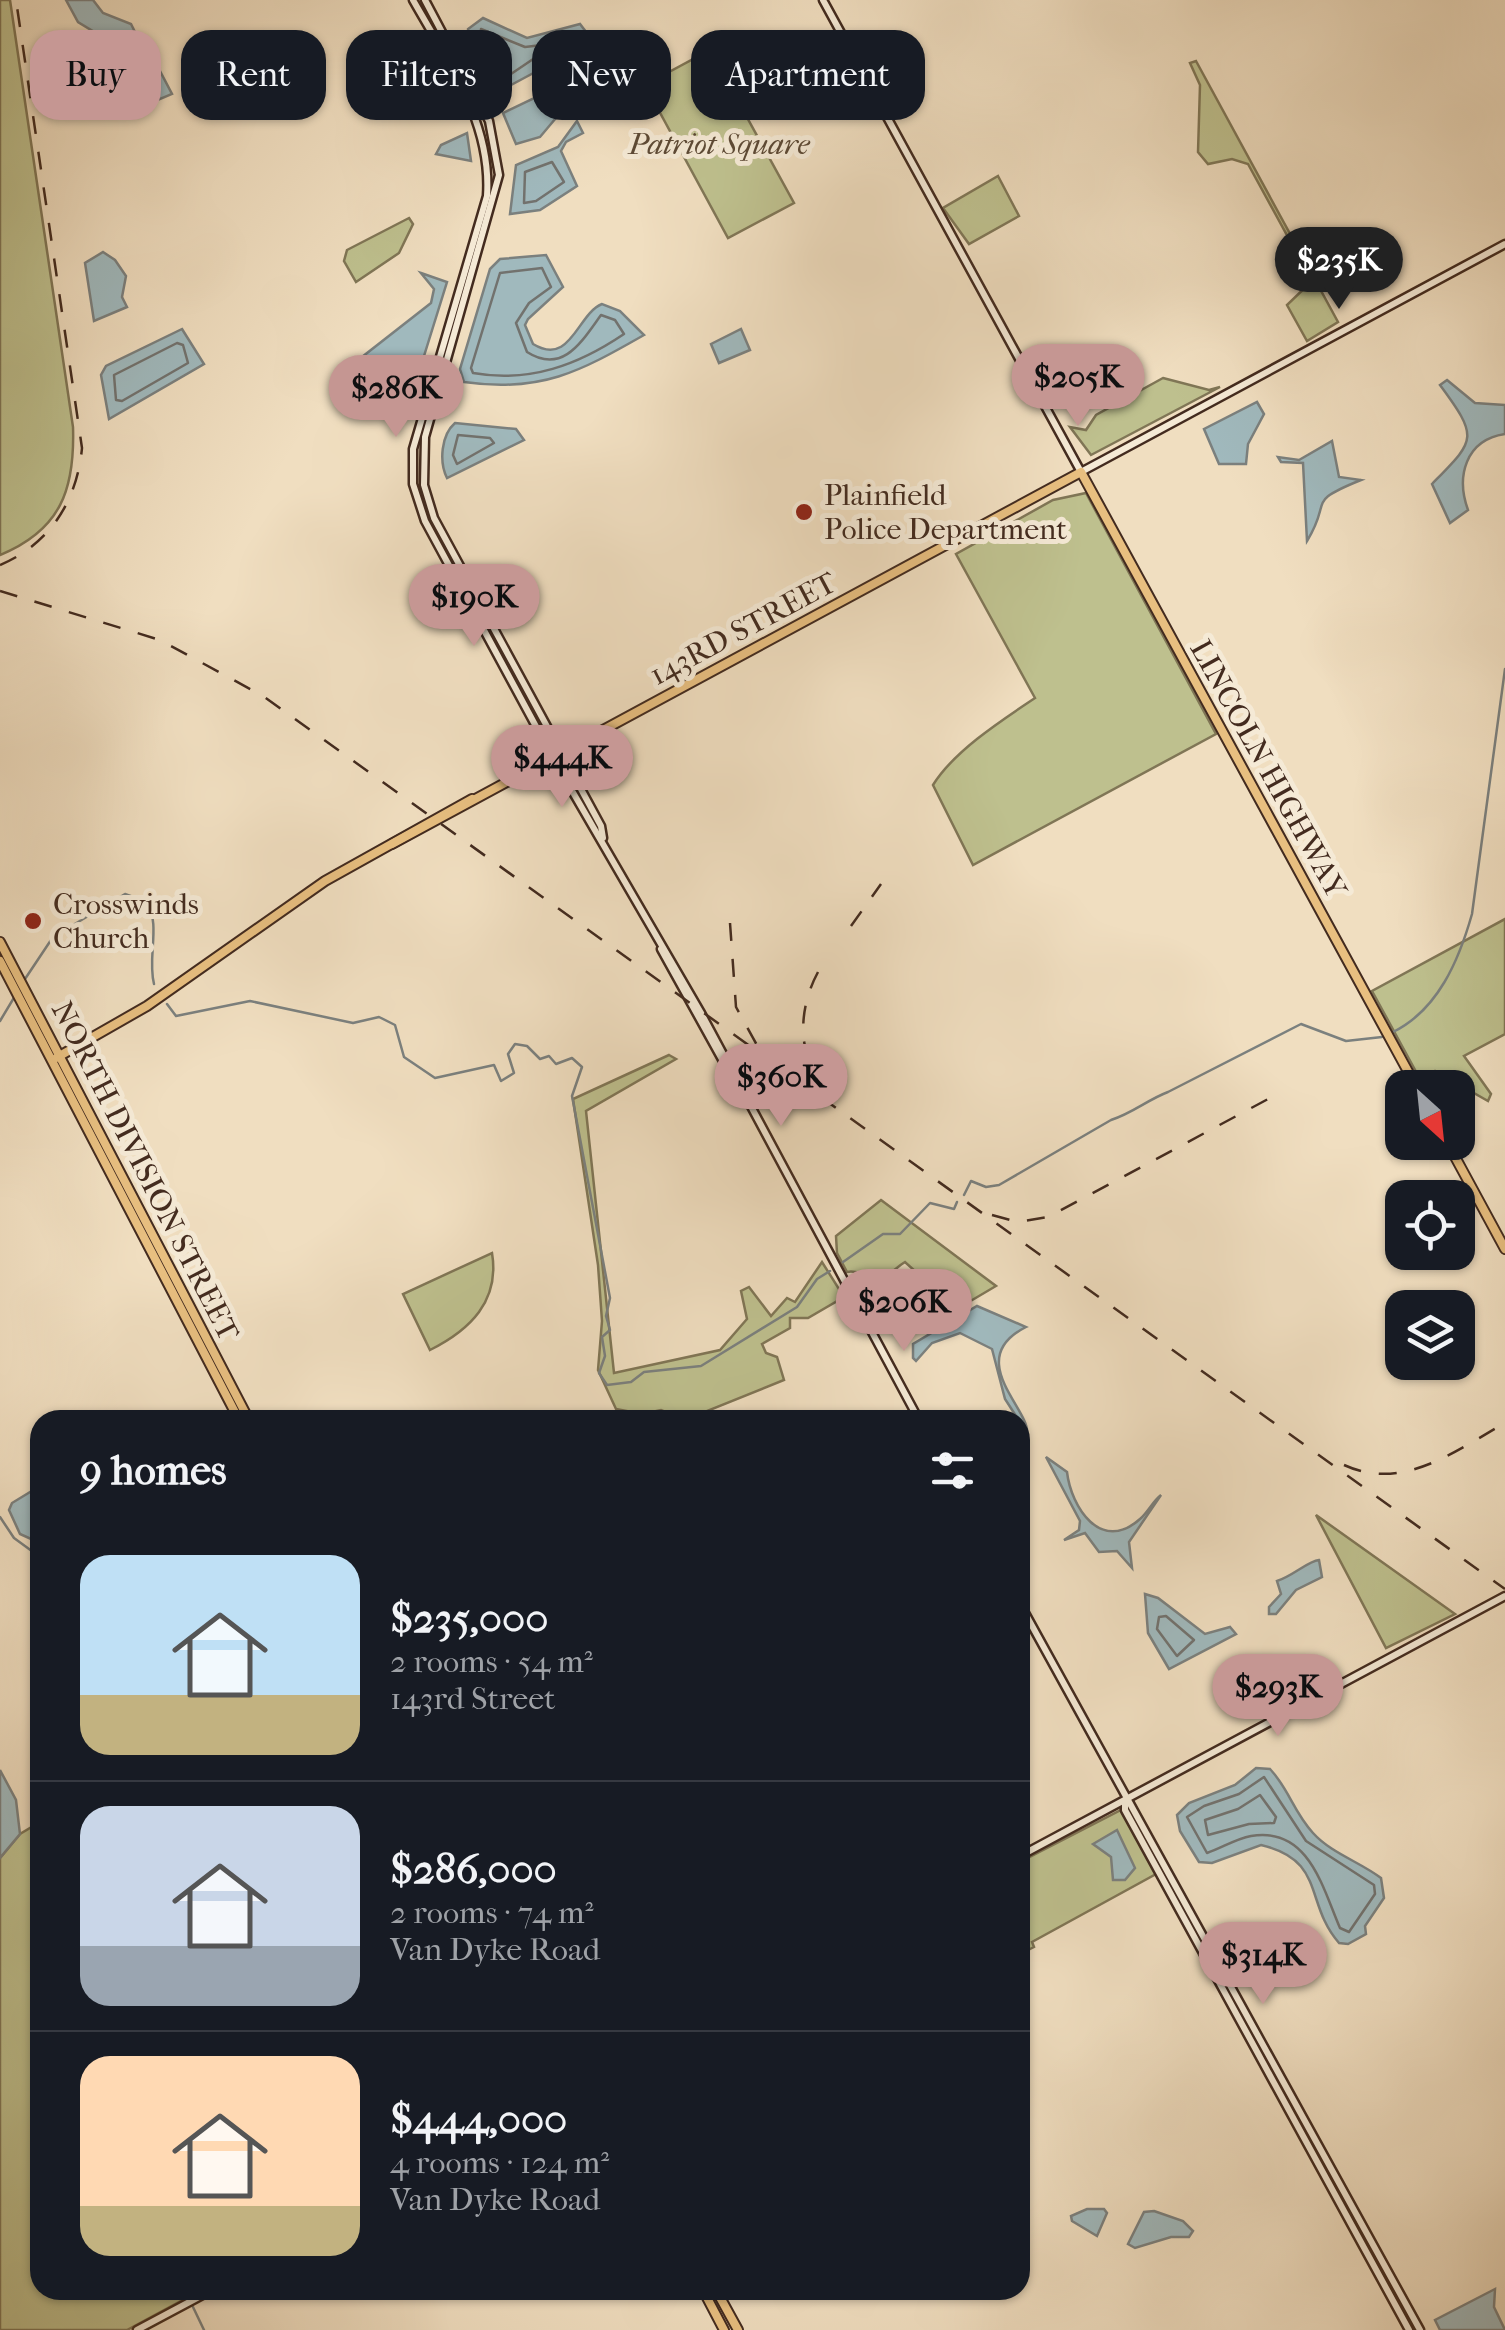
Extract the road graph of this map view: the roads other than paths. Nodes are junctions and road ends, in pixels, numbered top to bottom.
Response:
1 (413, 0) edge
2 (425, 0) edge
3 (823, 0) edge
4 (1505, 244) edge
5 (1080, 472) junction
6 (558, 755) junction
7 (0, 942) edge
8 (0, 962) edge
9 (24, 998) junction
10 (56, 1058) junction
11 (1407, 1070) edge
12 (1456, 1160) edge
13 (1505, 1249) edge
14 (234, 1410) edge
15 (244, 1410) edge
16 (914, 1410) edge
17 (1505, 1596) edge
18 (1030, 1623) edge
19 (1125, 1800) junction
20 (1030, 1851) edge
21 (193, 2300) edge
22 (708, 2300) edge
23 (722, 2300) edge
24 (137, 2330) edge
25 (724, 2330) edge
26 (738, 2330) edge
27 (1408, 2330) edge
28 (1420, 2330) edge

1 - 6 street
2 - 6 street
3 - 5 street
4 - 5 street, 143RD STREET
5 - 6 main road, 143RD STREET
5 - 11 main road, LINCOLN HIGHWAY
6 - 10 main road, 143RD STREET
6 - 16 street
7 - 9 main road, NORTH DIVISION STREET
8 - 9 main road, NORTH DIVISION STREET
9 - 10 main road, NORTH DIVISION STREET
10 - 14 main road, NORTH DIVISION STREET
10 - 15 main road, NORTH DIVISION STREET
12 - 13 main road
17 - 19 street
18 - 19 street
19 - 20 street
19 - 27 street
19 - 28 street
21 - 24 street
22 - 25 main road
23 - 26 main road

